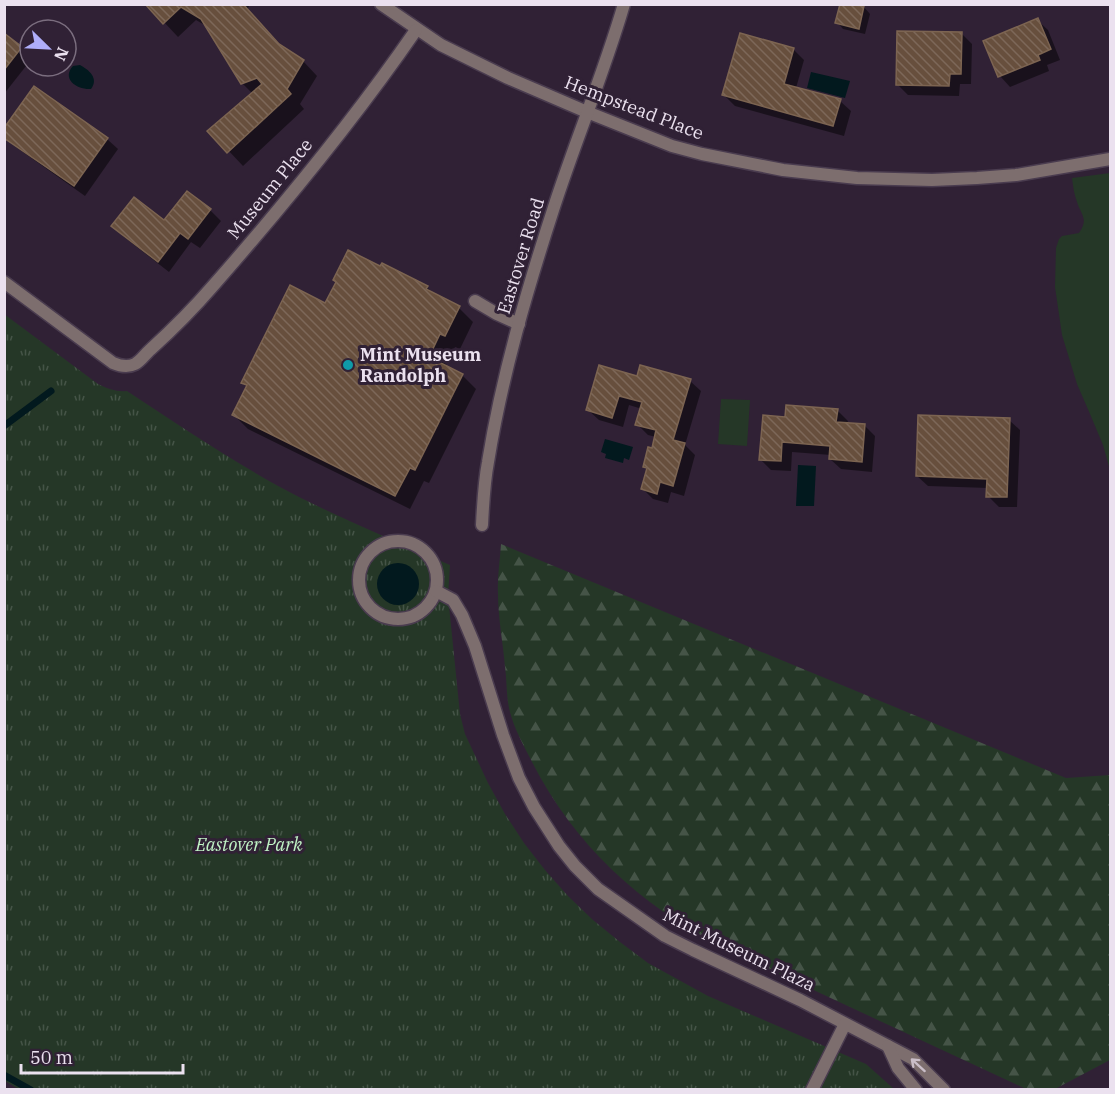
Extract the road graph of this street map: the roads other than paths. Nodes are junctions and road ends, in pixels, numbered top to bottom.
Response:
1 (381, 4) edge
2 (624, 4) edge
3 (416, 30) junction
4 (587, 112) junction
5 (1110, 159) edge
6 (4, 282) edge
7 (475, 302) dead end
8 (519, 324) junction
9 (482, 525) dead end
10 (436, 591) junction
11 (845, 1024) junction
12 (888, 1046) junction
13 (812, 1089) edge
14 (916, 1089) edge
15 (944, 1089) edge

1 - 3 street, Hempstead Place
2 - 4 street, Eastover Road
3 - 4 street, Hempstead Place
3 - 6 street, Museum Place
4 - 5 street, Hempstead Place
4 - 8 street, Eastover Road
7 - 8 street
8 - 9 street, Eastover Road
10 - 10 street
10 - 11 street, Mint Museum Plaza
11 - 12 street, Mint Museum Plaza
11 - 13 street
12 - 14 street
15 -> 12 street, Mint Museum Plaza

